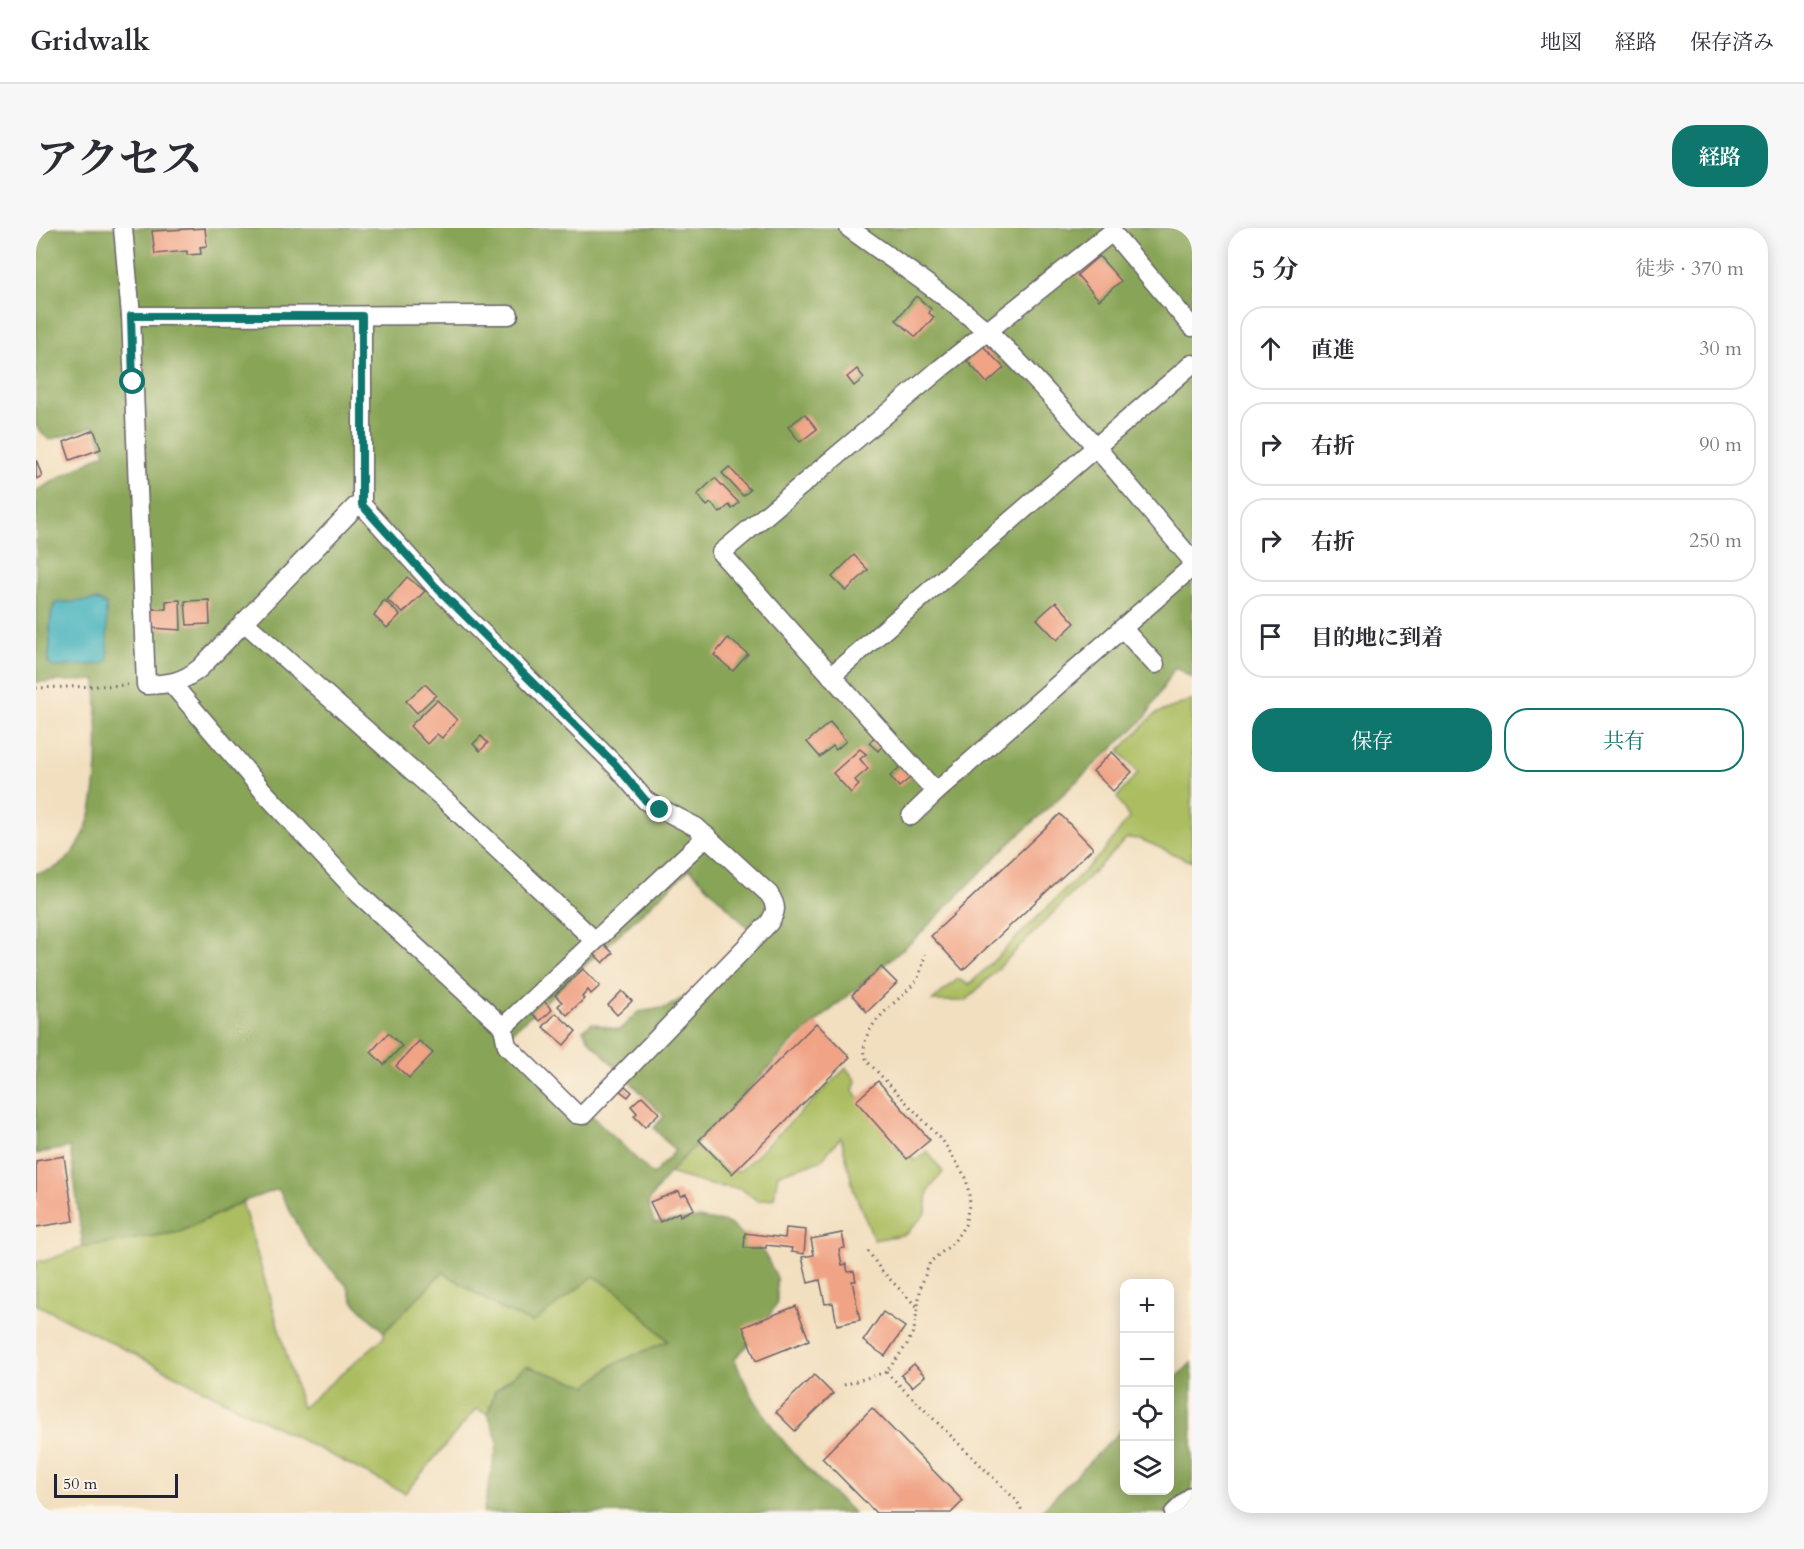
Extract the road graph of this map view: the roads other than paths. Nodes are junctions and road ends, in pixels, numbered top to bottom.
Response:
1 (123, 228) edge
2 (849, 228) edge
3 (509, 315) dead end
4 (131, 316) junction
5 (362, 316) junction
6 (1192, 327) edge
7 (986, 332) junction
8 (1192, 364) edge
9 (1095, 446) junction
10 (362, 505) junction
11 (1192, 560) edge
12 (1192, 567) edge
13 (244, 622) junction
14 (1123, 629) junction
15 (1155, 664) dead end
16 (831, 676) junction
17 (172, 684) junction
18 (936, 792) junction
19 (911, 816) dead end
20 (707, 836) junction
21 (594, 940) junction
22 (503, 1027) junction
23 (1192, 1496) edge
24 (1174, 1513) edge

1 - 4 lane
2 - 7 lane
3 - 5 lane
4 - 5 lane
4 - 17 lane
5 - 10 lane
6 - 7 lane
7 - 9 lane
7 - 16 lane
8 - 9 lane
9 - 11 lane
9 - 16 lane
10 - 13 lane
10 - 20 lane
12 - 14 lane
13 - 17 lane
13 - 21 lane
14 - 15 lane
14 - 18 lane
16 - 18 lane
17 - 22 lane
18 - 19 lane
20 - 21 lane
20 - 22 lane
21 - 22 lane
23 - 24 lane

